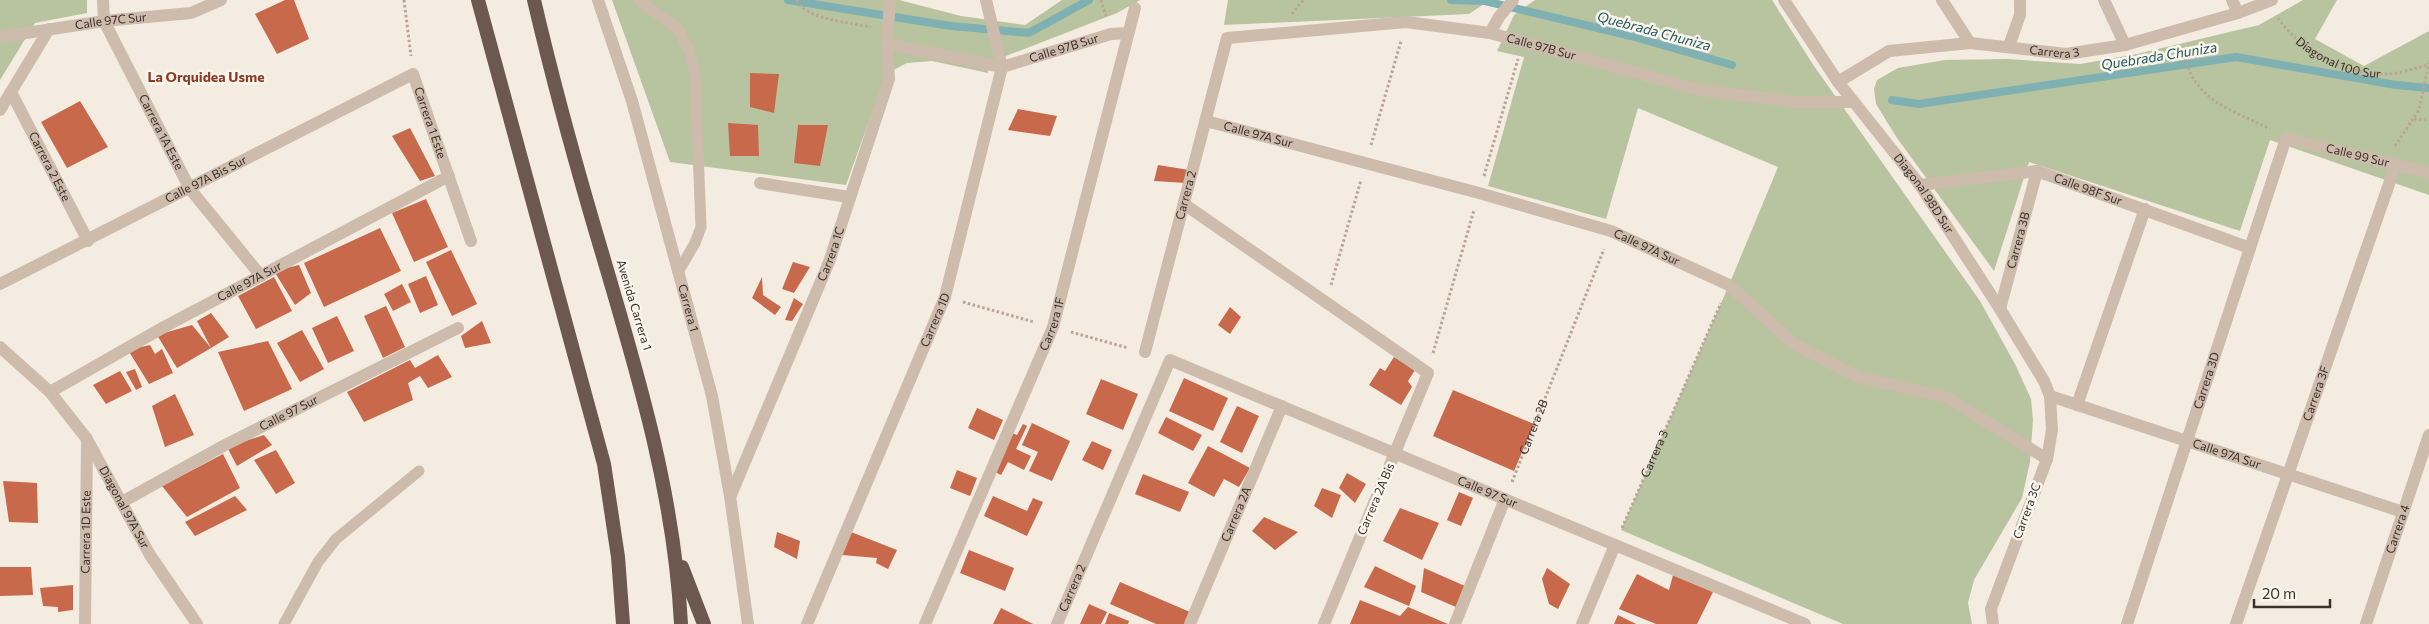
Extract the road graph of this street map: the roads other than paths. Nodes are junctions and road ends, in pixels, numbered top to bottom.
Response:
1 (102, 0) edge
2 (221, 0) edge
3 (478, 0) edge
4 (534, 0) edge
5 (598, 0) edge
6 (639, 0) edge
7 (986, 0) edge
8 (1513, 0) edge
9 (1784, 0) edge
10 (1942, 0) edge
11 (2020, 0) edge
12 (2104, 0) edge
13 (2232, 0) edge
14 (2270, 2) edge
15 (889, 5) edge
16 (1135, 8) dead end
17 (2238, 13) junction
18 (104, 21) junction
19 (49, 29) junction
20 (888, 33) junction
21 (1490, 33) junction
22 (1128, 34) junction
23 (0, 37) edge
24 (1227, 38) joint
25 (1970, 43) junction
26 (2125, 45) junction
27 (2009, 46) junction
28 (1002, 67) junction
29 (414, 74) joint
30 (1838, 82) junction
31 (11, 92) junction
32 (1854, 102) junction
33 (0, 110) edge
34 (1206, 121) junction
35 (2286, 138) joint
36 (2390, 163) junction
37 (2037, 170) junction
38 (2429, 173) edge
39 (449, 176) junction
40 (760, 183) dead end
41 (1920, 185) junction
42 (190, 189) junction
43 (849, 197) junction
44 (1184, 204) junction
45 (2145, 209) junction
46 (88, 241) junction
47 (471, 241) dead end
48 (2250, 248) junction
49 (678, 272) junction
50 (261, 276) junction
51 (0, 284) edge
52 (2000, 308) junction
53 (458, 328) dead end
54 (0, 347) edge
55 (1145, 352) dead end
56 (1170, 360) joint
57 (50, 392) junction
58 (2050, 396) junction
59 (2077, 405) junction
60 (1282, 406) junction
61 (2429, 435) edge
62 (87, 439) junction
63 (2186, 441) junction
64 (1395, 453) junction
65 (2046, 460) junction
66 (419, 471) dead end
67 (2288, 474) junction
68 (730, 496) junction
69 (1505, 499) junction
70 (122, 502) junction
71 (2403, 512) junction
72 (1615, 545) junction
73 (675, 548) junction
74 (85, 624) edge
75 (197, 624) edge
76 (284, 624) edge
77 (622, 624) edge
78 (681, 624) edge
79 (704, 624) edge
80 (748, 624) edge
81 (807, 624) edge
82 (925, 624) edge
83 (1057, 624) edge
84 (1190, 624) edge
85 (1324, 624) edge
86 (1455, 624) edge
87 (1582, 624) edge
88 (1805, 624) edge
89 (1993, 624) edge
90 (2127, 624) edge
91 (2236, 624) edge
92 (2366, 624) edge

1 - 18 street, Carrera 1A Este
2 - 18 street, Calle 97C Sur
3 - 77 highway
4 - 73 highway, Avenida Carrera 1
5 - 49 street, Carrera 1
6 - 49 lane
7 - 28 street, Carrera 1D
8 - 21 street
9 - 30 street, Diagonal 98D Sur
10 - 25 street
11 - 27 street
12 - 26 street
13 - 17 street
14 - 17 street, Carrera 3
15 - 20 street, Carrera 1C
16 - 22 street, Carrera 1F
17 - 26 street, Carrera 3
18 - 19 street, Calle 97C Sur
18 - 42 street, Carrera 1A Este
19 - 23 street, Calle 97C Sur
19 - 31 street
20 - 28 street
20 - 43 street, Carrera 1C
21 - 24 street, Calle 97B Sur
21 - 32 street, Calle 97B Sur
22 - 28 street, Calle 97B Sur
22 - 82 street, Carrera 1F
24 - 34 street, Carrera 2
25 - 27 street, Carrera 3
25 - 30 street, Carrera 3
26 - 27 street, Carrera 3
28 - 81 street, Carrera 1D
29 - 39 street, Carrera 1 Este
29 - 42 street, Calle 97A Bis Sur
30 - 32 street, Diagonal 98D Sur
31 - 33 street
31 - 46 street, Carrera 2 Este
32 - 41 street, Diagonal 98D Sur
34 - 44 street, Carrera 2
34 - 65 street, Calle 97A Sur
35 - 36 street, Calle 99 Sur
35 - 48 street, Carrera 3D
36 - 38 street, Calle 99 Sur
36 - 67 street, Carrera 3F
37 - 41 street, Calle 98F Sur
37 - 45 street, Calle 98F Sur
37 - 52 street, Carrera 3B
39 - 47 street, Carrera 1 Este
39 - 50 street, Calle 97A Sur
40 - 43 street
41 - 52 street, Diagonal 98D Sur
42 - 46 street, Calle 97A Bis Sur
42 - 50 street, Carrera 1A Este
43 - 68 street, Carrera 1C
44 - 55 street, Carrera 2
44 - 64 street, Carrera 2A Bis
45 - 48 street, Calle 98F Sur
45 - 59 street
46 - 51 street, Calle 97A Bis Sur
48 - 63 street, Carrera 3D
49 - 68 street, Carrera 1
50 - 57 street, Calle 97A Sur
52 - 58 street, Diagonal 98D Sur
53 - 70 street, Calle 97 Sur
54 - 57 street, Diagonal 97A Sur
56 - 60 street, Calle 97 Sur
56 - 83 street, Carrera 2
57 - 62 street, Diagonal 97A Sur
58 - 59 street, Calle 97A Sur
58 - 65 street, Carrera 3C
59 - 63 street, Calle 97A Sur
60 - 64 street, Calle 97 Sur
60 - 84 street, Carrera 2A
61 - 71 street, Carrera 4
62 - 70 street, Diagonal 97A Sur
62 - 74 street, Carrera 1D Este
63 - 67 street, Calle 97A Sur
63 - 90 street, Carrera 3D
64 - 69 street, Calle 97 Sur
64 - 85 street, Carrera 2A Bis
65 - 89 street, Carrera 3C
66 - 76 lane
67 - 71 street, Calle 97A Sur
67 - 91 street, Carrera 3F
68 - 80 street, Carrera 1
69 - 72 street, Calle 97 Sur
69 - 86 street
70 - 75 street, Diagonal 97A Sur
71 - 92 street, Carrera 4
72 - 87 street
72 - 88 street, Calle 97 Sur
73 - 78 highway, Avenida Carrera 1
73 - 79 highway

